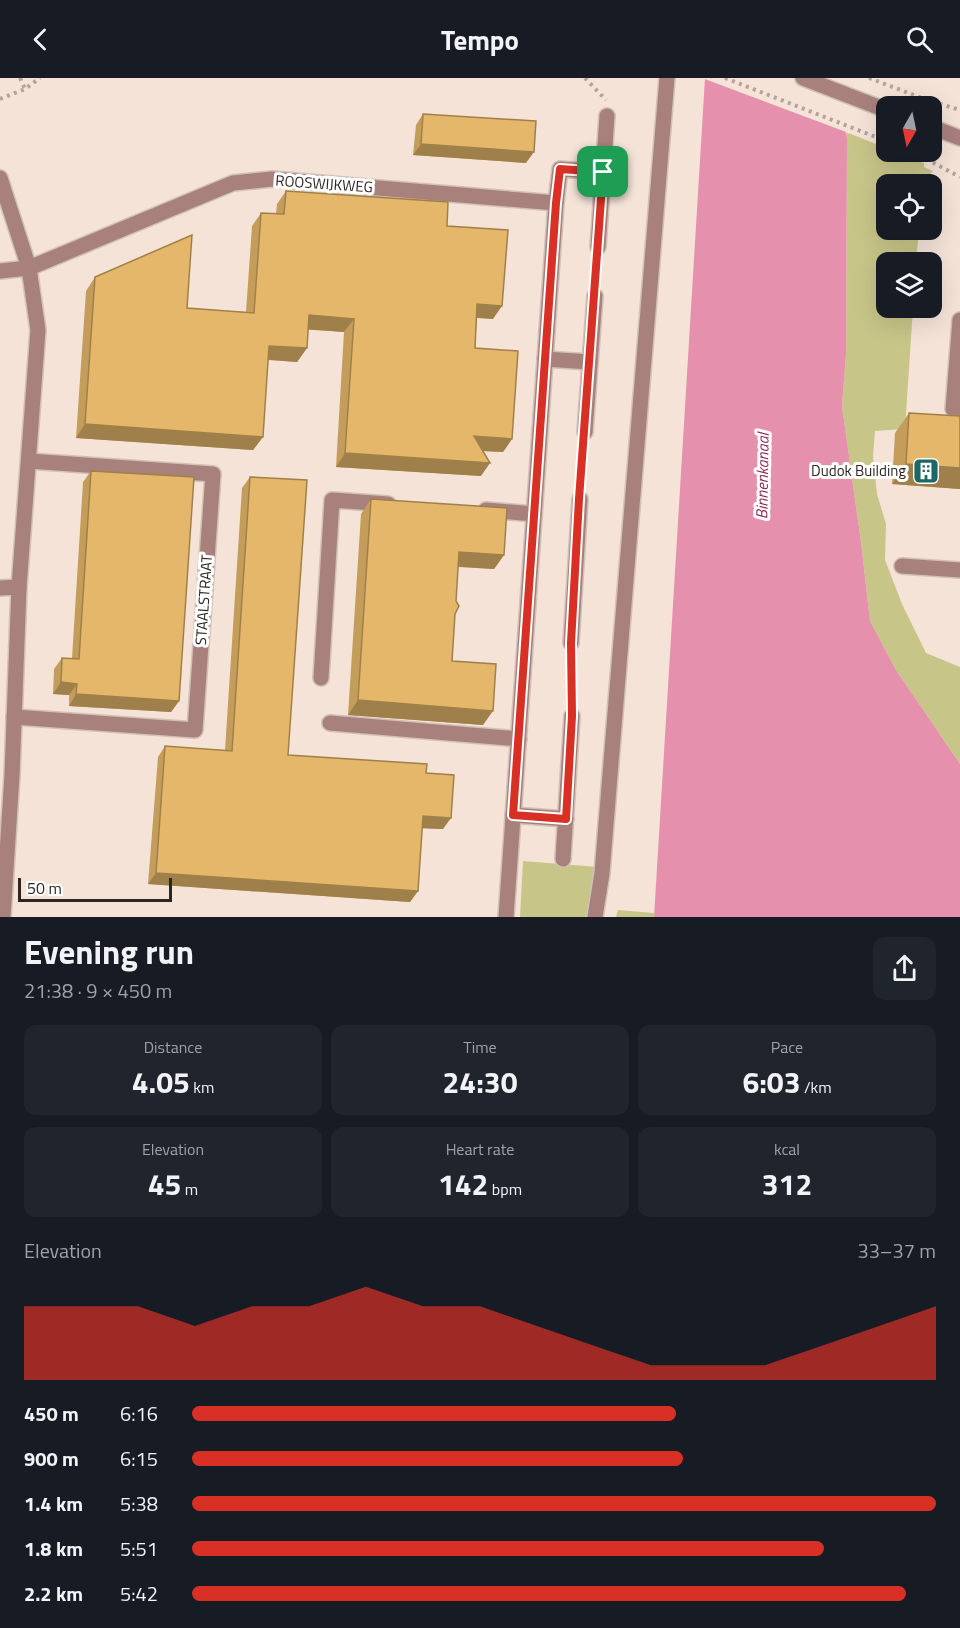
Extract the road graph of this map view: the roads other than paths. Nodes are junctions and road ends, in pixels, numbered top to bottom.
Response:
1 (667, 78) edge
2 (802, 78) edge
3 (876, 106) edge
4 (607, 116) road end
5 (942, 131) edge
6 (960, 138) edge
7 (603, 172) junction
8 (0, 178) edge
9 (556, 203) junction
10 (598, 247) road end
11 (29, 268) junction
12 (0, 272) edge
13 (595, 296) road end
14 (960, 320) edge
15 (545, 359) junction
16 (590, 362) junction
17 (960, 409) edge
18 (585, 432) road end
19 (29, 461) junction
20 (579, 499) road end
21 (404, 505) edge
22 (475, 510) edge
23 (534, 514) junction
24 (902, 566) dead end
25 (960, 570) edge
26 (19, 587) junction
27 (0, 588) edge
28 (571, 643) road end
29 (321, 678) dead end
30 (572, 716) road end
31 (14, 717) junction
32 (330, 723) dead end
33 (519, 739) junction
34 (6, 749) edge
35 (6, 776) edge
36 (513, 815) junction
37 (566, 819) junction
38 (4, 857) edge
39 (563, 859) dead end
40 (3, 883) edge
41 (3, 917) edge
42 (506, 917) edge
43 (595, 917) edge

1 - 43 street
2 - 3 street
4 - 7 street
5 - 6 street
7 - 9 street
7 - 10 street
8 - 11 street
9 - 11 street, ROOSWIJKWEG
9 - 15 street
11 - 12 street, ROOSWIJKWEG
11 - 19 street
13 - 16 street
14 - 17 street
15 - 16 street
15 - 23 street
16 - 18 street
19 - 26 street
19 - 31 street, STAALSTRAAT
20 - 28 street
21 - 29 street
22 - 23 street
23 - 33 street
24 - 25 street
26 - 27 street
26 - 31 street
30 - 37 street
31 - 34 street
32 - 33 street
33 - 36 street
34 - 35 street
35 - 38 street
36 - 37 street
36 - 42 street
37 - 39 street
38 - 40 street
40 - 41 street

